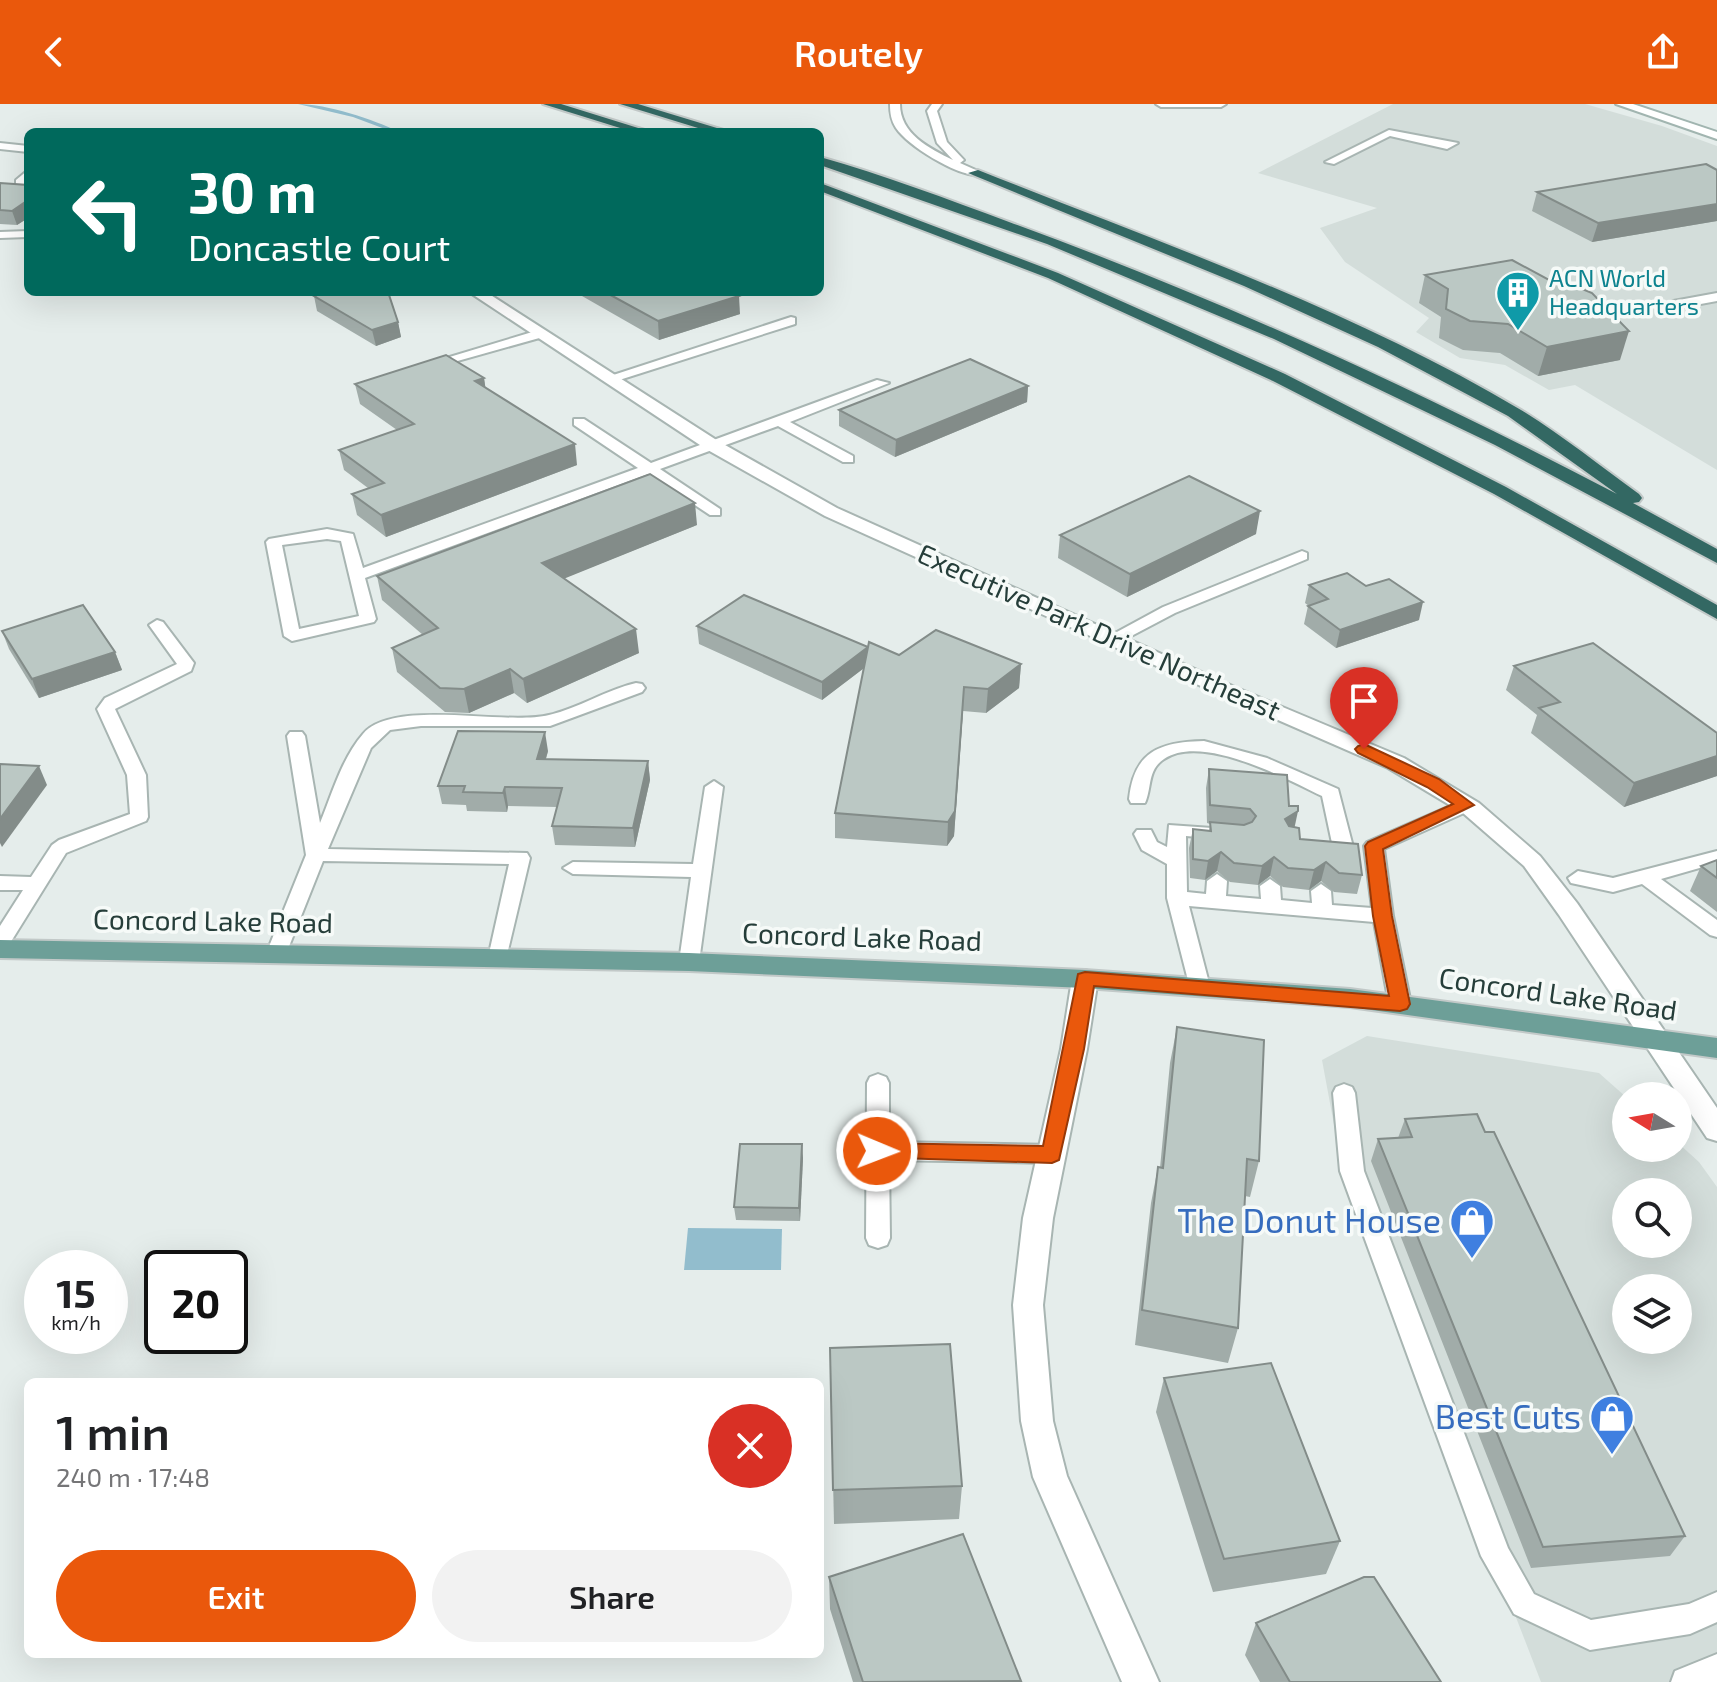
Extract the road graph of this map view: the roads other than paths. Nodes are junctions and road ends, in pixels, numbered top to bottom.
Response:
1 (549, 104) edge
2 (626, 104) edge
3 (895, 104) edge
4 (937, 104) edge
5 (1161, 104) edge
6 (1221, 104) edge
7 (1622, 104) edge
8 (631, 128) edge
9 (710, 128) edge
10 (1717, 136) edge
11 (0, 146) edge
12 (24, 149) edge
13 (1433, 154) dead end
14 (824, 162) edge
15 (1330, 162) dead end
16 (974, 173) junction
17 (824, 188) edge
18 (24, 234) edge
19 (0, 235) edge
20 (482, 296) edge
21 (1717, 297) edge
22 (1668, 306) dead end
23 (791, 321) dead end
24 (539, 334) junction
25 (425, 366) edge
26 (608, 379) junction
27 (882, 383) dead end
28 (777, 420) junction
29 (579, 422) dead end
30 (712, 445) junction
31 (848, 459) dead end
32 (648, 469) junction
33 (715, 512) dead end
34 (1713, 555) edge
35 (1302, 556) dead end
36 (357, 576) junction
37 (1717, 613) edge
38 (157, 625) dead end
39 (1112, 639) junction
40 (636, 688) dead end
41 (296, 736) dead end
42 (714, 787) dead end
43 (1138, 799) dead end
44 (1466, 805) junction
45 (1144, 834) dead end
46 (1239, 835) edge
47 (1318, 841) edge
48 (1342, 843) junction
49 (1374, 846) junction
50 (316, 855) junction
51 (1717, 857) edge
52 (1177, 861) junction
53 (573, 868) dead end
54 (702, 871) junction
55 (1646, 877) junction
56 (1578, 878) dead end
57 (0, 883) edge
58 (37, 884) junction
59 (1177, 898) junction
60 (1383, 916) junction
61 (1717, 930) edge
62 (0, 946) edge
63 (276, 954) junction
64 (498, 958) junction
65 (689, 962) junction
66 (1085, 979) junction
67 (1199, 987) junction
68 (1400, 1004) junction
69 (1656, 1040) junction
70 (1717, 1048) edge
71 (878, 1083) dead end
72 (1344, 1093) dead end
73 (1717, 1130) edge
74 (877, 1151) junction
75 (1052, 1154) junction
76 (878, 1238) dead end
77 (1717, 1607) edge
78 (1717, 1669) edge
79 (1141, 1682) edge
80 (1686, 1682) edge

1 - 8 highway
2 - 9 highway
3 - 16 lane
4 - 16 lane
5 - 6 lane
7 - 10 street
11 - 12 lane
13 - 15 lane
14 - 34 highway
16 - 34 highway
17 - 37 highway
18 - 19 lane
20 - 24 street, Executive Park Drive Northeast
21 - 22 street
23 - 26 lane
24 - 25 lane
24 - 26 street, Executive Park Drive Northeast
26 - 30 street, Executive Park Drive Northeast
27 - 28 lane
28 - 30 lane
28 - 31 lane
29 - 32 lane
30 - 32 lane
30 - 39 street, Executive Park Drive Northeast
32 - 33 lane
32 - 36 lane
35 - 39 lane
36 - 36 lane
38 - 58 lane
39 - 44 street, Executive Park Drive Northeast
40 - 50 lane
41 - 50 lane
42 - 54 lane
43 - 48 lane
44 - 49 lane
44 - 69 street, Executive Park Drive Northeast
45 - 52 lane
46 - 52 lane
47 - 48 lane
48 - 49 lane
49 - 60 lane
50 - 63 lane
50 - 64 lane
51 - 55 lane
52 - 59 lane
53 - 54 lane
54 - 65 lane
55 - 56 lane
55 - 61 lane
57 - 58 lane
58 - 62 lane
59 - 60 lane
59 - 67 lane
60 - 68 lane
62 - 63 main road, Concord Lake Road
63 - 64 main road, Concord Lake Road
64 - 65 main road, Concord Lake Road
65 - 66 main road, Concord Lake Road
66 - 67 main road, Concord Lake Road
66 - 75 street
67 - 68 main road, Concord Lake Road
68 - 69 main road, Concord Lake Road
69 - 70 main road, Concord Lake Road
69 - 73 street, Executive Park Drive Northeast
71 - 74 lane
72 - 77 lane
74 - 75 lane
74 - 76 lane
75 - 79 street
78 - 80 lane

